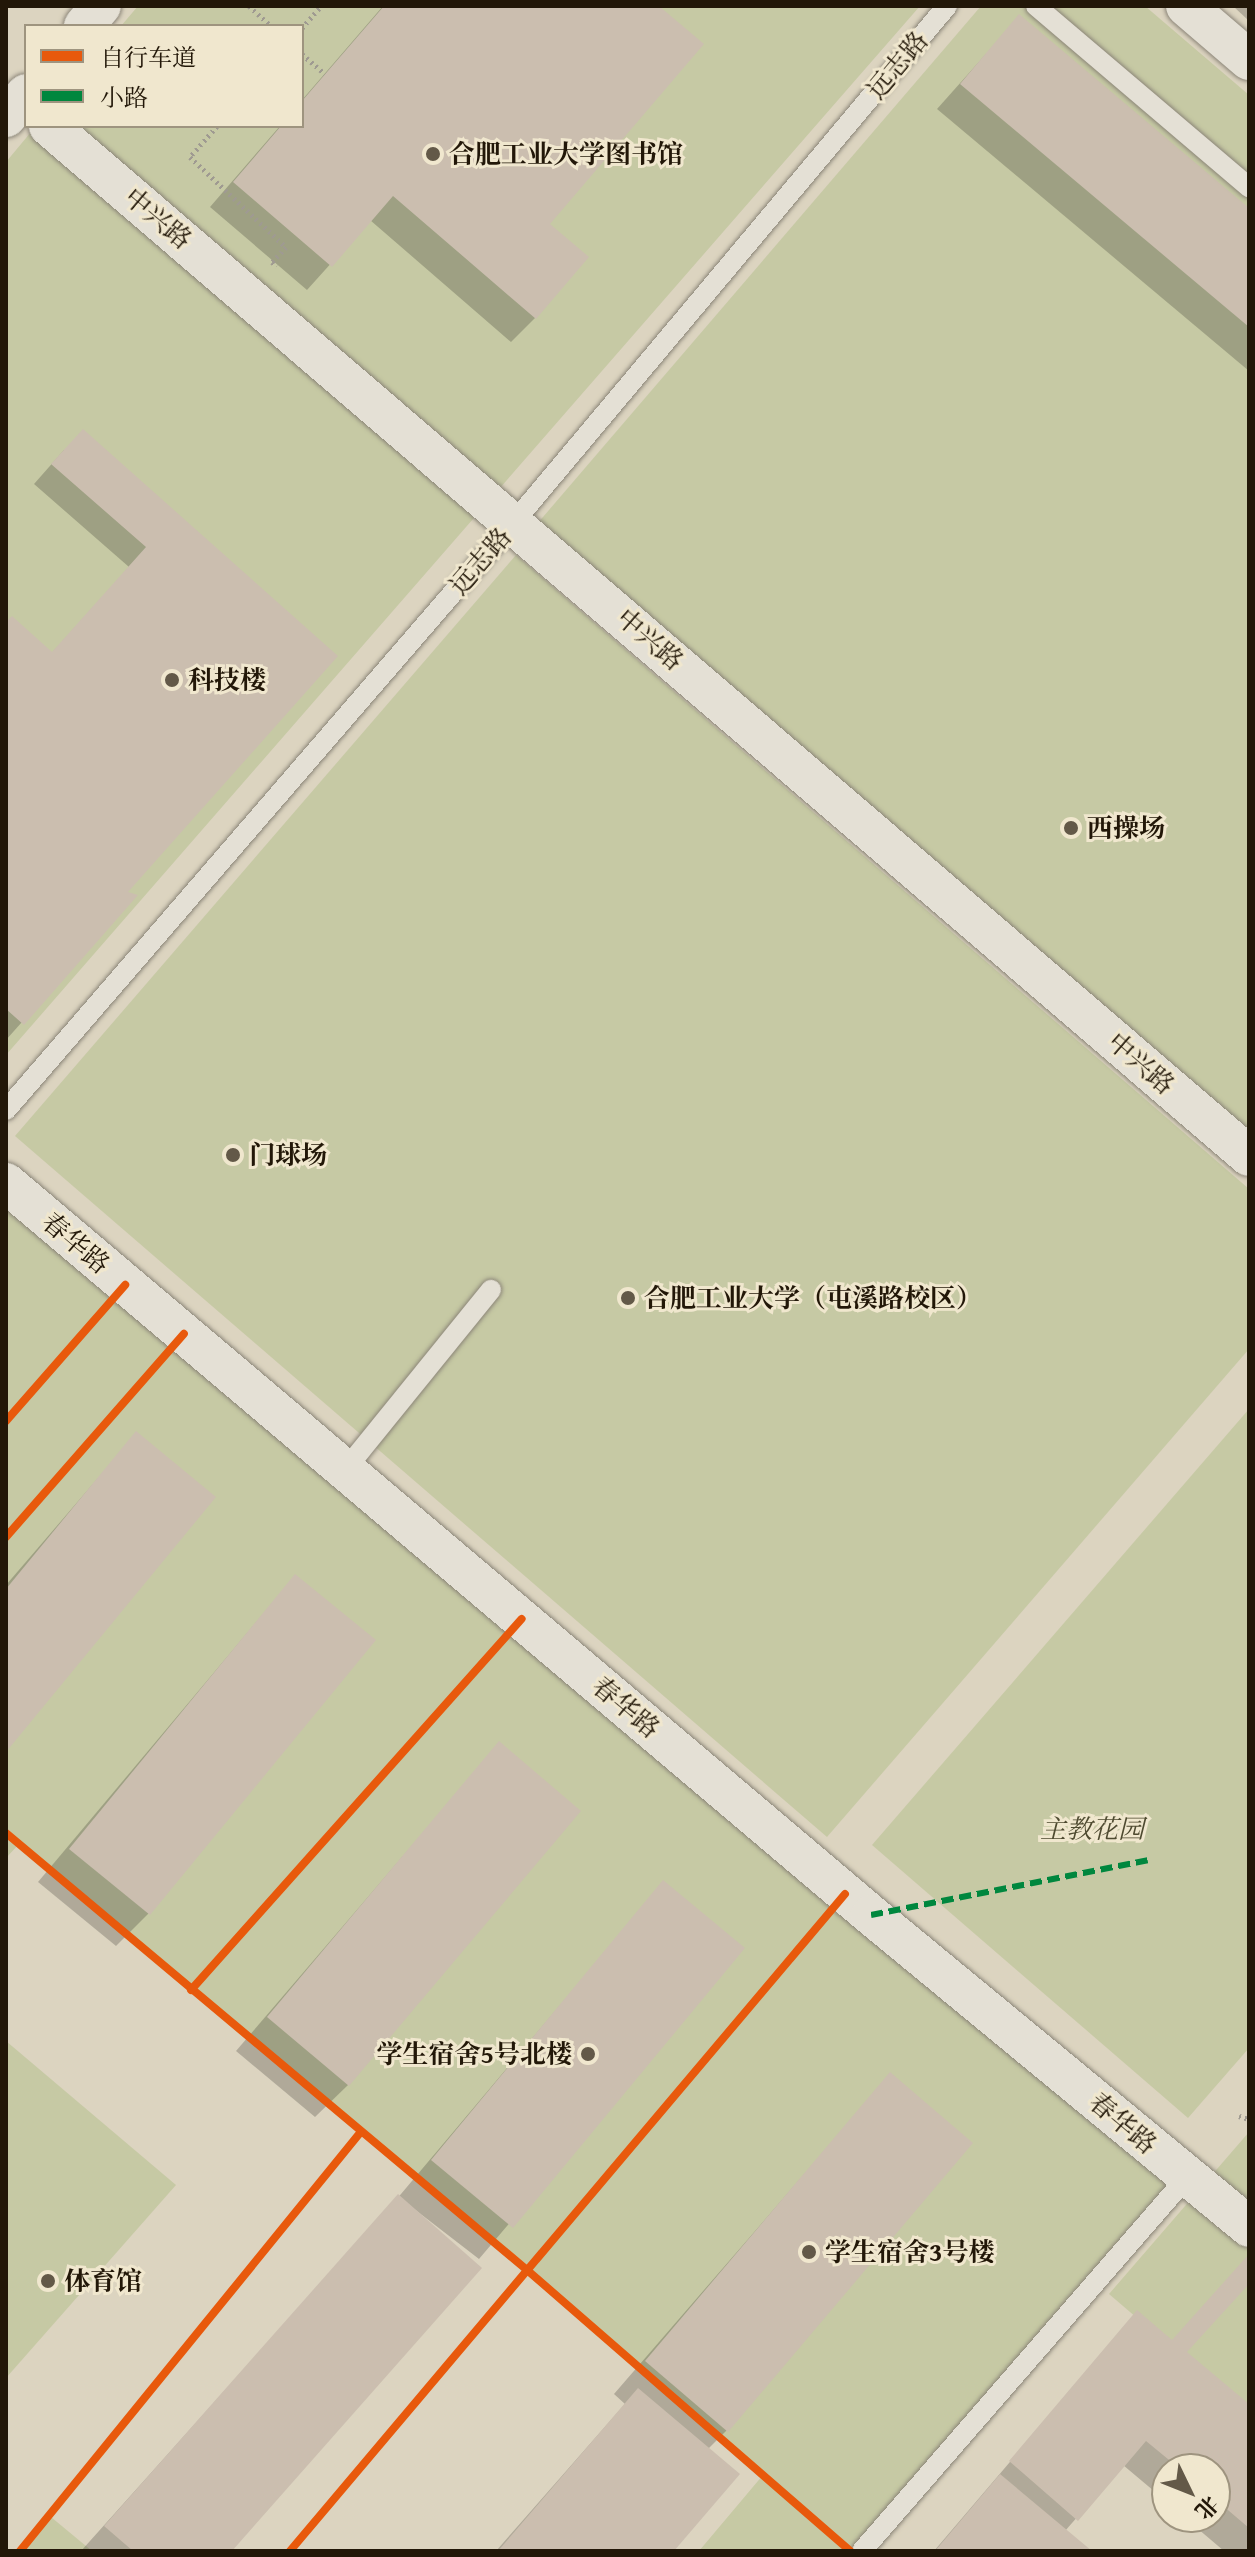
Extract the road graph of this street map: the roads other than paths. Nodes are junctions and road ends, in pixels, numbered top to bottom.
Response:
1 (101, 6) edge
2 (947, 6) edge
3 (1036, 6) edge
4 (1186, 6) edge
5 (86, 24) edge
6 (1249, 60) edge
7 (48, 128) edge
8 (1249, 187) edge
9 (514, 522) junction
10 (6, 1110) edge
11 (1249, 1156) edge
12 (6, 1183) edge
13 (491, 1290) dead end
14 (345, 1470) junction
15 (1187, 2177) junction
16 (1249, 2227) edge
17 (862, 2551) edge

1 - 5 street
2 - 9 lane, 远志路
3 - 8 lane
4 - 6 street
7 - 9 street, 中兴路
9 - 10 lane, 远志路
9 - 11 street, 中兴路
12 - 14 street, 春华路
13 - 14 lane
14 - 15 street, 春华路
15 - 16 street, 春华路
15 - 17 lane

